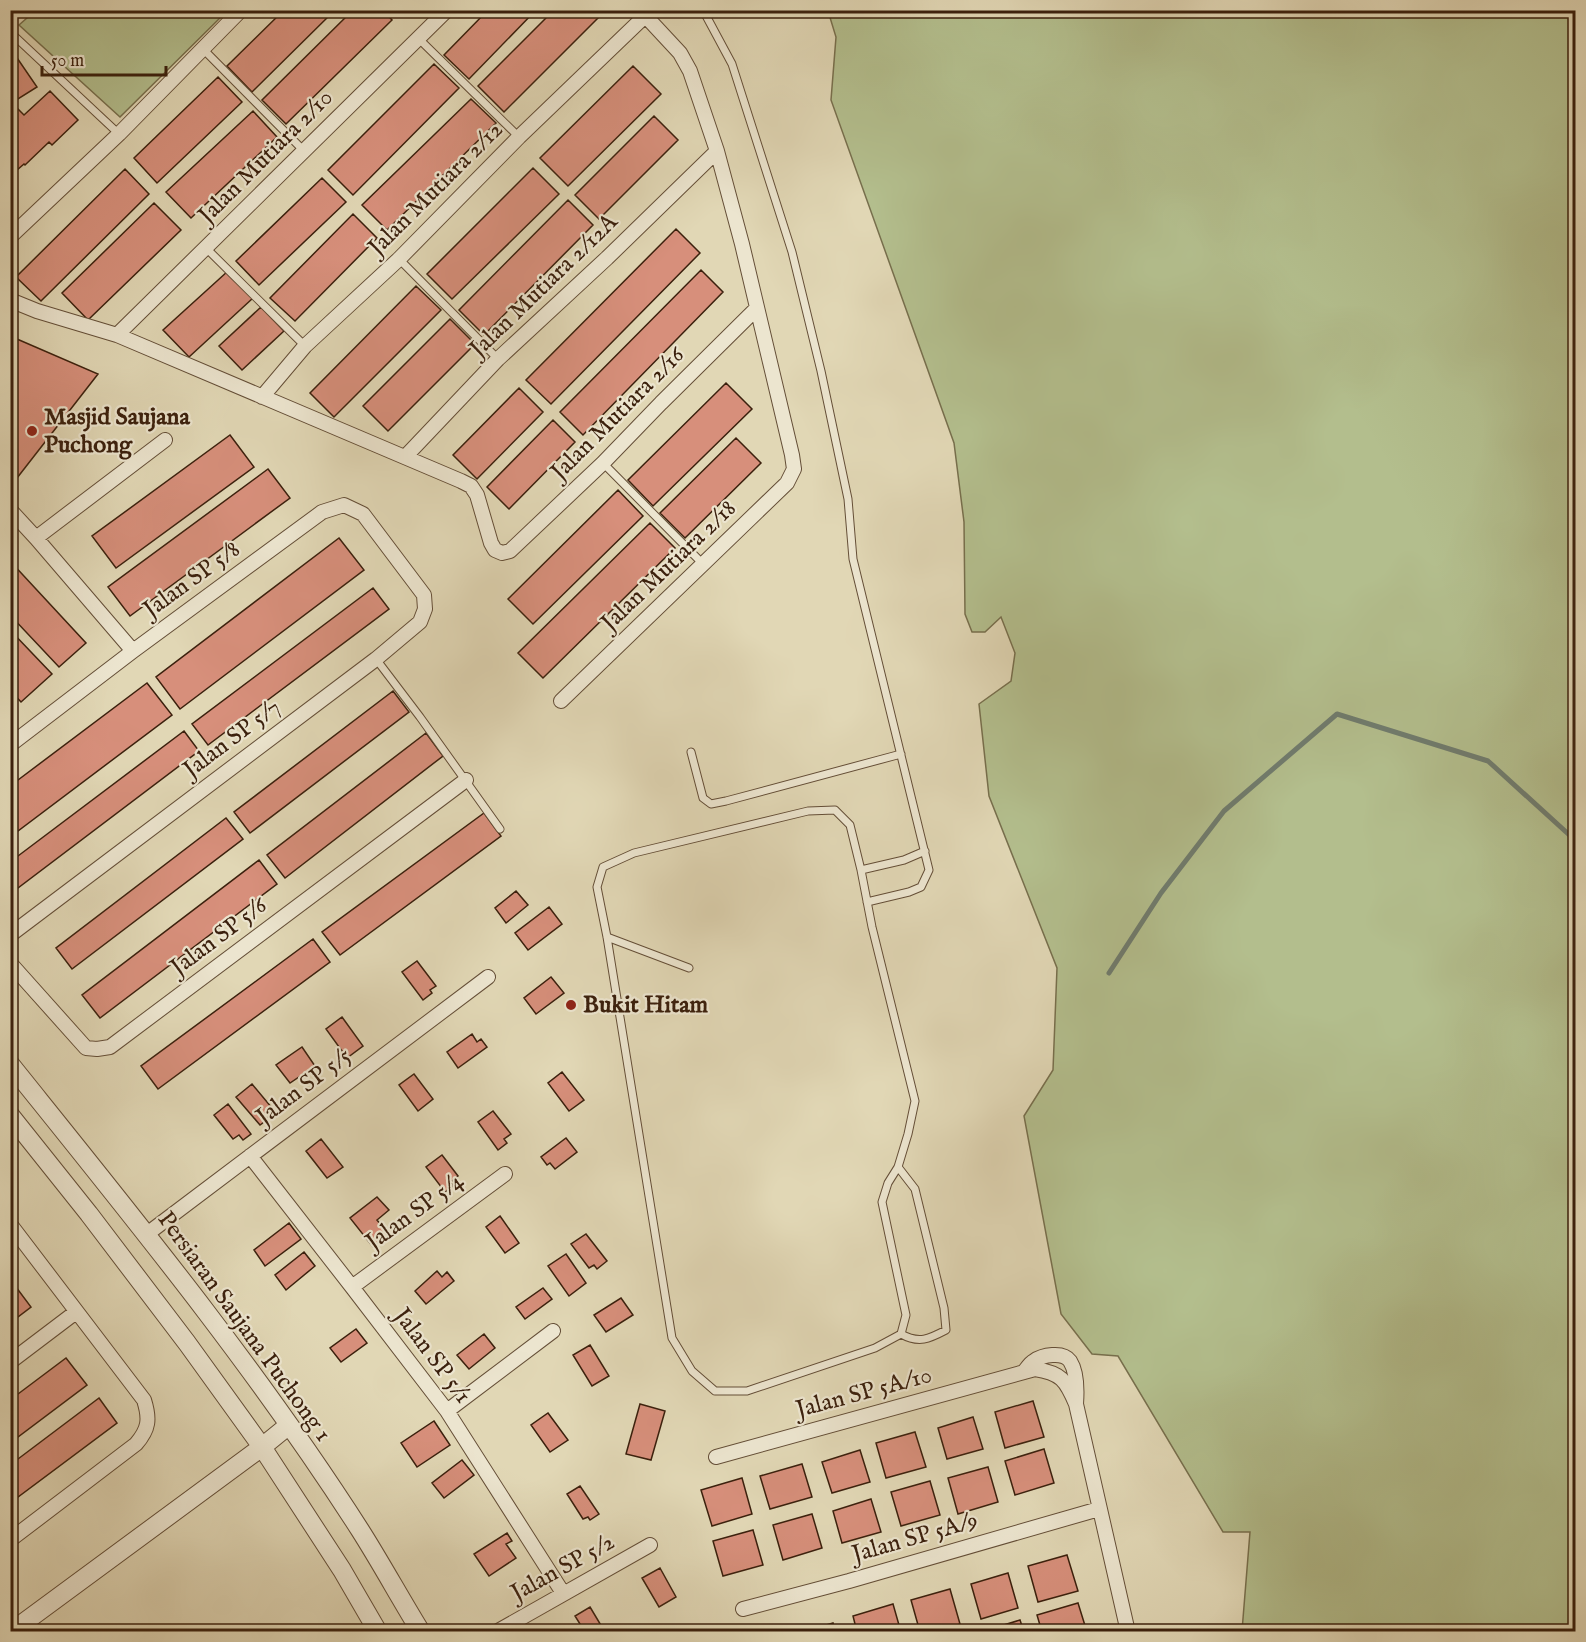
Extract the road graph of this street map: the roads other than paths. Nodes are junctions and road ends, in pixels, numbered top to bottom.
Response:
1 (241, 10) edge
2 (447, 10) edge
3 (703, 10) edge
4 (642, 13) edge
5 (10, 32) edge
6 (418, 38) junction
7 (204, 50) junction
8 (119, 134) junction
9 (519, 137) junction
10 (717, 150) junction
11 (304, 152) junction
12 (10, 237) edge
13 (206, 248) junction
14 (399, 259) junction
15 (10, 300) edge
16 (757, 308) junction
17 (117, 335) junction
18 (305, 346) junction
19 (498, 359) junction
20 (262, 397) junction
21 (165, 440) dead end
22 (405, 457) junction
23 (603, 464) junction
24 (12, 512) edge
25 (36, 538) junction
26 (396, 558) joint
27 (703, 564) junction
28 (133, 651) junction
29 (376, 659) junction
30 (561, 701) dead end
31 (12, 740) edge
32 (691, 752) dead end
33 (901, 754) junction
34 (466, 780) junction
35 (500, 829) dead end
36 (925, 851) junction
37 (861, 870) junction
38 (867, 902) junction
39 (10, 935) edge
40 (607, 937) junction
41 (10, 963) edge
42 (689, 968) dead end
43 (488, 977) dead end
44 (10, 1064) edge
45 (10, 1115) edge
46 (250, 1156) junction
47 (898, 1167) junction
48 (505, 1174) dead end
49 (10, 1224) edge
50 (147, 1234) junction
51 (352, 1287) junction
52 (76, 1312) junction
53 (553, 1331) dead end
54 (901, 1334) junction
55 (10, 1362) edge
56 (1024, 1372) junction
57 (1076, 1404) junction
58 (447, 1411) junction
59 (289, 1425) junction
60 (262, 1447) junction
61 (716, 1457) dead end
62 (1099, 1509) junction
63 (10, 1540) edge
64 (650, 1545) dead end
65 (563, 1593) junction
66 (743, 1609) dead end
67 (498, 1630) edge
68 (11, 1632) edge
69 (378, 1632) edge
70 (421, 1632) edge
71 (1128, 1632) edge

1 - 7 street
2 - 6 street, Jalan Mutiara 2/10
3 - 33 lane
4 - 9 street, Jalan Mutiara 2/12
4 - 10 street
5 - 8 lane
6 - 9 lane
6 - 11 street, Jalan Mutiara 2/10
7 - 8 street
7 - 11 lane
8 - 12 street
9 - 14 street, Jalan Mutiara 2/12
10 - 16 street
10 - 19 street, Jalan Mutiara 2/12A
11 - 13 street, Jalan Mutiara 2/10
13 - 17 street, Jalan Mutiara 2/10
13 - 18 lane
14 - 18 street, Jalan Mutiara 2/12
14 - 19 lane
15 - 17 street
16 - 23 street, Jalan Mutiara 2/16
16 - 27 street, Jalan Mutiara 2/18
17 - 20 street
18 - 20 street, Jalan Mutiara 2/12
19 - 22 street, Jalan Mutiara 2/12A
20 - 22 street
21 - 25 street
22 - 23 street, Jalan Mutiara 2/16
23 - 27 lane
24 - 25 street
25 - 28 street
26 - 28 street, Jalan SP 5/8
26 - 29 street, Jalan SP 5/7
27 - 30 street, Jalan Mutiara 2/18
28 - 31 street, Jalan SP 5/8
29 - 34 lane
29 - 39 street, Jalan SP 5/7
32 - 33 lane
33 - 36 lane
34 - 35 lane
34 - 41 street, Jalan SP 5/6
36 - 37 lane
36 - 38 lane
37 - 38 lane
37 - 40 lane
38 - 47 lane
40 - 42 lane
40 - 54 lane
43 - 46 street, Jalan SP 5/5
44 - 50 street, Persiaran Saujana Puchong 1
45 - 60 street
46 - 50 street, Jalan SP 5/5
46 - 51 street, Jalan SP 5/1
47 - 54 lane
47 - 54 lane
48 - 51 street, Jalan SP 5/4
49 - 52 street
50 - 59 street, Persiaran Saujana Puchong 1
51 - 58 street, Jalan SP 5/1
52 - 55 street
52 - 63 street
53 - 58 street
56 - 57 street
56 - 57 street
56 - 61 street, Jalan SP 5A/10
57 - 62 street
58 - 65 street, Jalan SP 5/1
59 - 60 street
59 - 70 street, Persiaran Saujana Puchong 1
60 - 68 street
60 - 69 street
62 - 66 street, Jalan SP 5A/9
62 - 71 street
64 - 65 street, Jalan SP 5/2
65 - 67 street, Jalan SP 5/2

